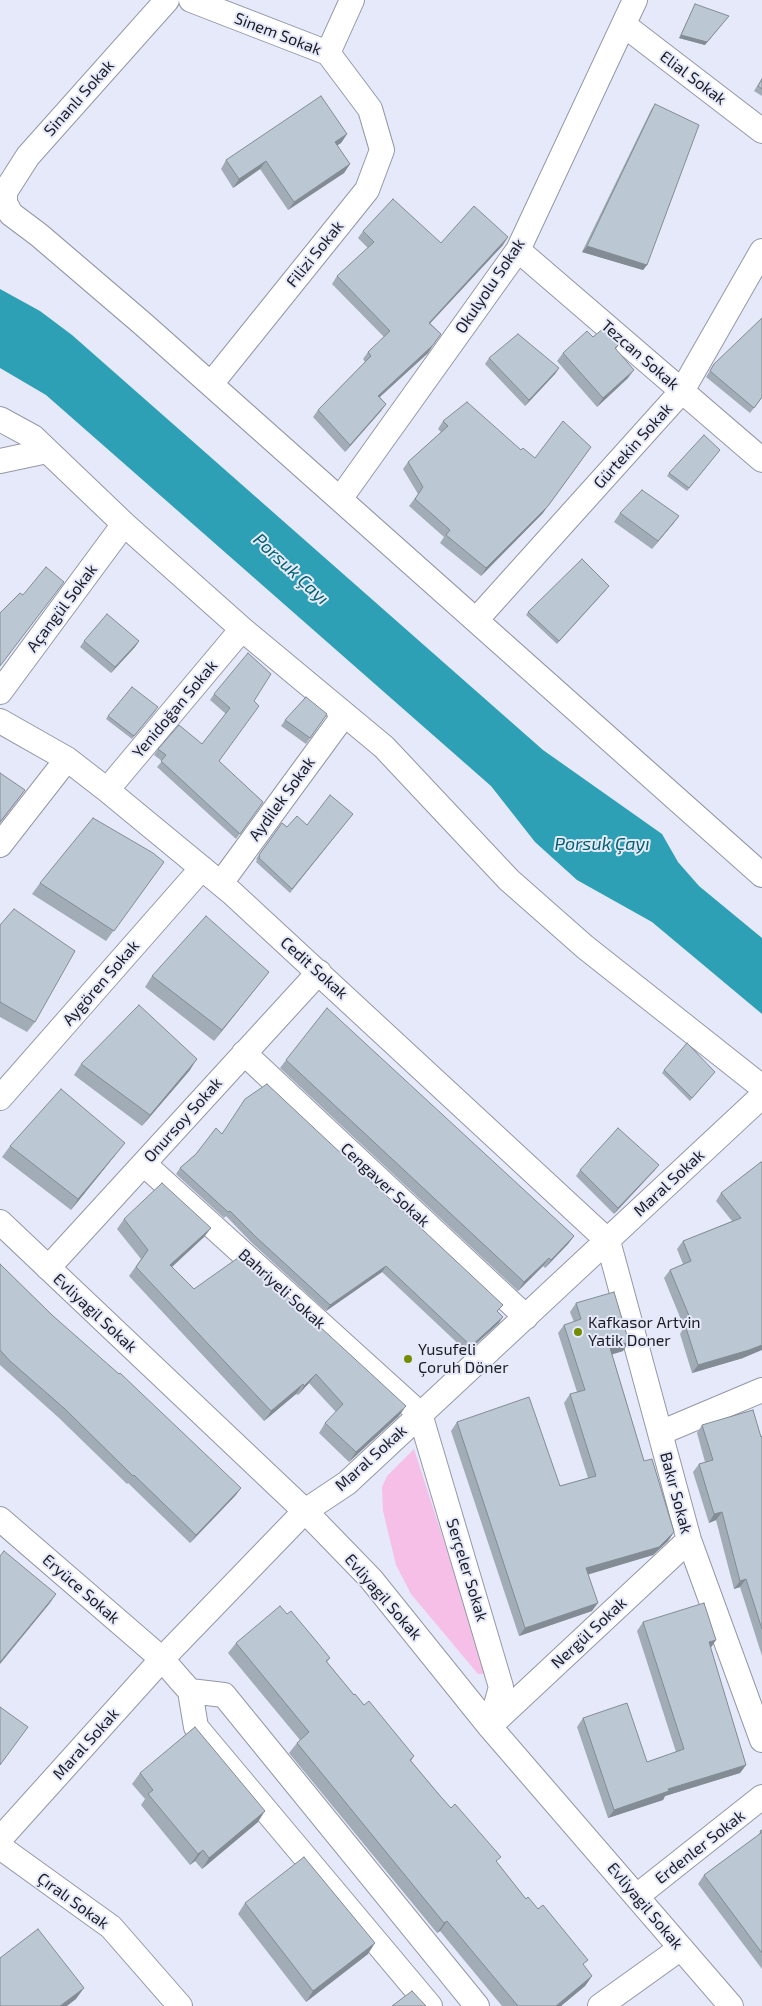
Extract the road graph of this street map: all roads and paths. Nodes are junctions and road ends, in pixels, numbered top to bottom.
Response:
1 (167, 0) edge
2 (191, 0) edge
3 (352, 0) edge
4 (635, 0) edge
5 (624, 25) junction
6 (328, 53) junction
7 (370, 109) joint
8 (762, 131) edge
9 (518, 250) junction
10 (762, 252) edge
11 (755, 282) edge
12 (211, 384) junction
13 (682, 391) junction
14 (0, 418) edge
15 (47, 451) junction
16 (762, 460) edge
17 (0, 461) edge
18 (340, 499) junction
19 (124, 524) junction
20 (476, 620) junction
21 (242, 629) junction
22 (0, 692) edge
23 (344, 715) junction
24 (0, 721) edge
25 (67, 759) junction
26 (107, 790) junction
27 (0, 845) edge
28 (202, 868) junction
29 (762, 874) edge
30 (220, 883) junction
31 (319, 972) junction
32 (244, 1053) junction
33 (762, 1087) edge
34 (762, 1096) edge
35 (0, 1098) edge
36 (144, 1164) junction
37 (0, 1222) edge
38 (608, 1241) junction
39 (48, 1268) junction
40 (526, 1317) junction
41 (762, 1390) edge
42 (420, 1414) junction
43 (660, 1433) junction
44 (305, 1511) junction
45 (0, 1519) edge
46 (689, 1540) junction
47 (162, 1659) junction
48 (190, 1691) junction
49 (490, 1727) junction
50 (762, 1740) edge
51 (762, 1797) edge
52 (0, 1839) edge
53 (0, 1847) edge
54 (637, 1896) junction
55 (681, 1948) junction
56 (180, 2006) edge
57 (430, 2006) edge
58 (477, 2006) edge
59 (600, 2006) edge
60 (731, 2006) edge

1 - 12 street, Sinanlı Sokak
2 - 6 street, Sinem Sokak
3 - 6 street
4 - 5 street, Okulyolu Sokak
5 - 8 street, Elial Sokak
5 - 9 street, Okulyolu Sokak
6 - 7 street, Sinem Sokak
7 - 12 street, Filizi Sokak
9 - 13 street, Tezcan Sokak
9 - 18 street, Okulyolu Sokak
10 - 11 street, Gürtekin Sokak
11 - 13 street, Gürtekin Sokak
12 - 18 street
13 - 16 street, Tezcan Sokak
13 - 20 street, Gürtekin Sokak
14 - 15 street
15 - 17 street
15 - 19 street
18 - 20 street
19 - 21 street
19 - 22 street, Açangül Sokak
20 - 29 street
21 - 23 street
21 - 26 street, Yenidoğan Sokak
23 - 30 street, Aydilek Sokak
23 - 33 street
24 - 25 street, Cedit Sokak
25 - 26 street, Cedit Sokak
25 - 27 street
26 - 28 street, Cedit Sokak
28 - 30 street, Cedit Sokak
28 - 35 street, Aygören Sokak
30 - 31 street, Cedit Sokak
31 - 32 street, Onursoy Sokak
31 - 38 street, Cedit Sokak
32 - 36 street, Onursoy Sokak
32 - 40 street, Cengaver Sokak
34 - 38 street, Maral Sokak
36 - 39 street, Onursoy Sokak
36 - 42 street, Bahriyeli Sokak
37 - 39 street, Evliyagil Sokak
38 - 40 street, Maral Sokak
38 - 43 street, Bakır Sokak
39 - 44 street, Evliyagil Sokak
40 - 42 street, Maral Sokak
41 - 43 street
42 - 44 street, Maral Sokak
42 - 49 street, Serçeler Sokak
43 - 46 street, Bakır Sokak
44 - 47 street, Maral Sokak
44 - 49 street, Evliyagil Sokak
45 - 47 street, Eryüce Sokak
46 - 49 street, Nergül Sokak
46 - 50 street, Bakır Sokak
47 - 48 street, Eryüce Sokak
47 - 52 street, Maral Sokak
48 - 57 street
48 - 58 street
49 - 54 street, Evliyagil Sokak
51 - 54 street, Erdenler Sokak
53 - 56 street, Çıralı Sokak
54 - 55 street, Evliyagil Sokak
55 - 59 street
55 - 60 street, Evliyagil Sokak

